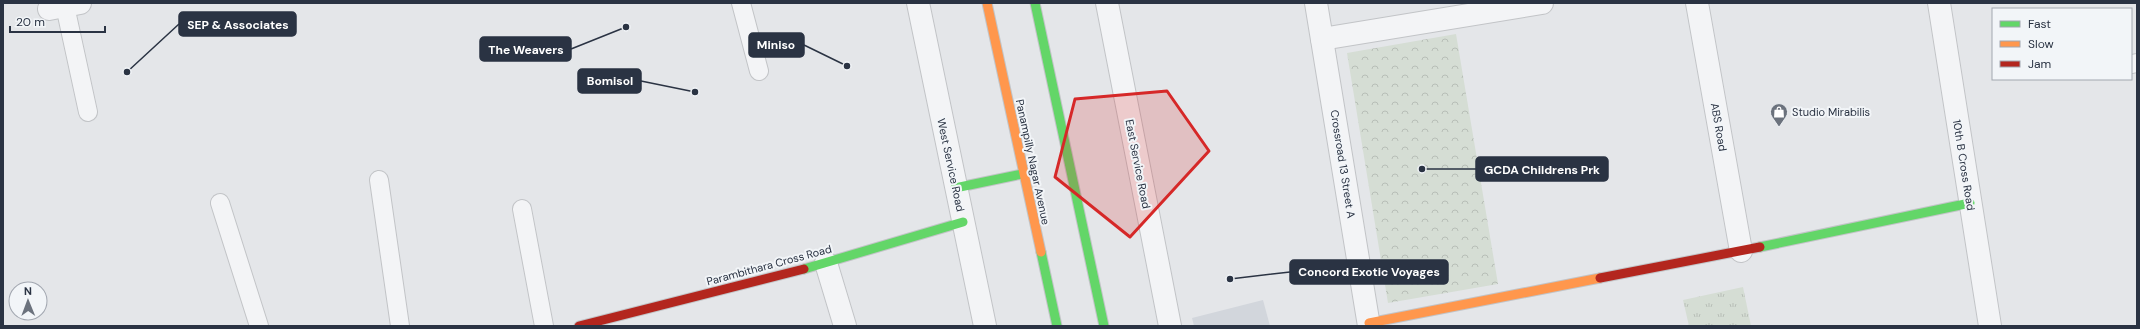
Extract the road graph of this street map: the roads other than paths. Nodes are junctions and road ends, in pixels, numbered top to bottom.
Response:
1 (741, 3) edge
2 (918, 3) edge
3 (986, 3) edge
4 (1035, 3) edge
5 (1107, 3) edge
6 (1316, 3) edge
7 (1542, 3) edge
8 (1697, 3) edge
9 (1939, 3) edge
10 (65, 6) edge
11 (1322, 39) junction
12 (759, 71) dead end
13 (88, 112) dead end
14 (1022, 174) junction
15 (379, 180) dead end
16 (955, 188) junction
17 (220, 203) dead end
18 (1970, 203) junction
19 (522, 209) dead end
20 (963, 222) junction
21 (1741, 251) junction
22 (826, 263) junction
23 (1369, 324) edge
24 (259, 326) edge
25 (400, 326) edge
26 (544, 326) edge
27 (579, 326) edge
28 (845, 326) edge
29 (985, 326) edge
30 (1057, 326) edge
31 (1104, 326) edge
32 (1170, 326) edge
33 (1990, 326) edge

1 - 12 lane
2 - 16 street, West Service Road
3 - 14 street, Panampilly Nagar Avenue
4 - 31 street
5 - 32 street, East Service Road
6 - 11 street, Crossroad 13 Street A
7 - 11 street
8 - 21 street, ABS Road
9 - 18 street, 10th B Cross Road
10 - 13 lane
11 - 23 street, Crossroad 13 Street A
14 - 16 street
14 - 30 street, Panampilly Nagar Avenue
15 - 25 lane
16 - 20 street, West Service Road
17 - 24 lane
18 - 21 street
18 - 33 street, 10th B Cross Road
19 - 26 lane
20 - 22 street, Parambithara Cross Road
20 - 29 street, West Service Road
21 - 23 street
22 - 27 street, Parambithara Cross Road
22 - 28 street

